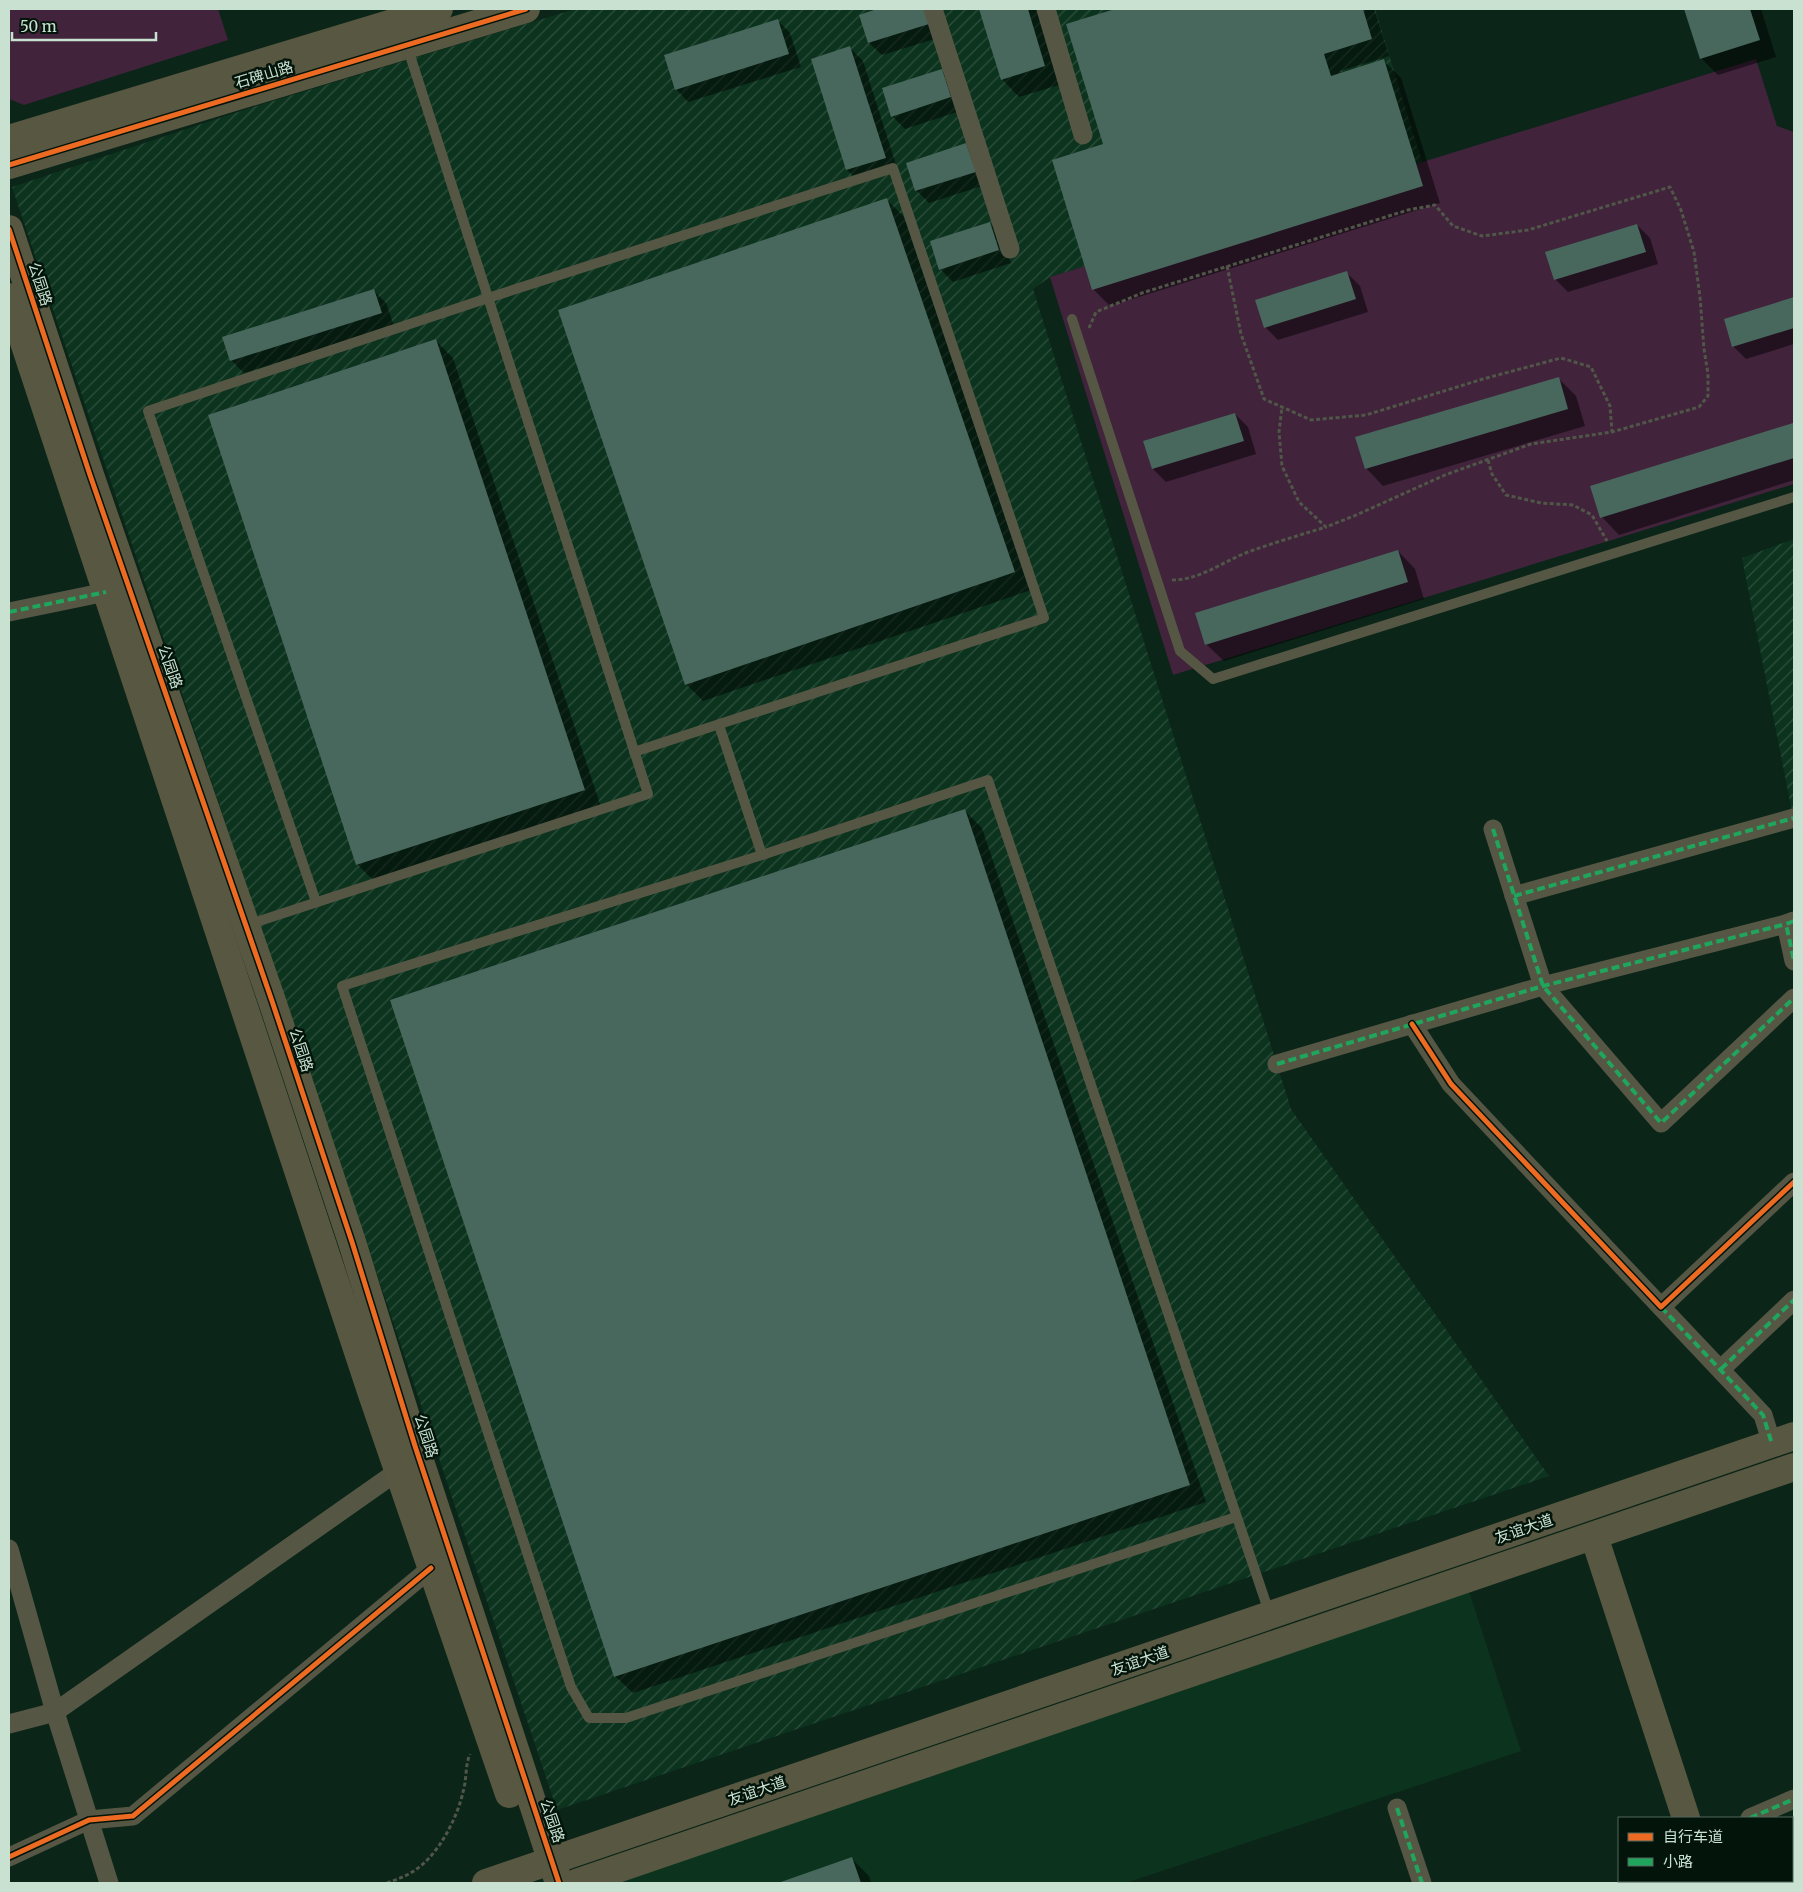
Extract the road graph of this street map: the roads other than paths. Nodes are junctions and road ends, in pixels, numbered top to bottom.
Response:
1 (439, 9) edge
2 (526, 9) edge
3 (933, 9) edge
4 (1046, 9) edge
5 (403, 33) junction
6 (1083, 135) dead end
7 (9, 139) edge
8 (9, 166) edge
9 (9, 229) edge
10 (1010, 249) dead end
11 (9, 297) edge
12 (488, 298) junction
13 (1072, 319) dead end
14 (1794, 497) edge
15 (106, 592) junction
16 (9, 612) edge
17 (719, 725) junction
18 (634, 752) junction
19 (1794, 818) edge
20 (1493, 829) dead end
21 (762, 855) junction
22 (1514, 896) junction
23 (316, 902) junction
24 (1790, 923) edge
25 (245, 925) junction
26 (1794, 961) edge
27 (1543, 986) junction
28 (1794, 998) edge
29 (1412, 1024) junction
30 (1277, 1064) dead end
31 (1794, 1182) edge
32 (1794, 1300) edge
33 (1661, 1308) junction
34 (1721, 1369) junction
35 (1783, 1440) edge
36 (1794, 1467) edge
37 (398, 1471) junction
38 (1236, 1517) junction
39 (1594, 1536) junction
40 (9, 1549) edge
41 (431, 1568) junction
42 (1270, 1616) junction
43 (55, 1712) junction
44 (9, 1724) edge
45 (1794, 1799) edge
46 (1397, 1808) dead end
47 (1686, 1817) edge
48 (1752, 1817) edge
49 (88, 1820) junction
50 (9, 1857) edge
51 (546, 1874) edge
52 (1707, 1882) edge
53 (108, 1883) edge
54 (486, 1883) edge
55 (576, 1883) edge
56 (1422, 1883) edge
57 (1700, 1883) edge

1 - 5 street
2 - 5 street, 石碑山路
3 - 10 street
4 - 6 street
5 - 7 street
5 - 8 street, 石碑山路
5 - 12 lane
9 - 25 street, 公园路
11 - 15 street
12 - 17 lane
12 - 18 lane
12 - 23 lane
13 - 14 lane
15 - 16 street
15 - 37 street
17 - 18 lane
17 - 21 lane
18 - 23 lane
19 - 22 street
20 - 22 street
21 - 38 lane
21 - 38 lane
22 - 27 street
23 - 25 lane
24 - 26 street
24 - 27 street
25 - 51 street, 公园路
27 - 28 street
27 - 29 street
29 - 30 street
29 - 33 street
31 - 33 street
32 - 34 street
33 - 34 street
34 - 35 street
35 - 42 street, 友谊大道
36 - 39 street, 友谊大道
37 - 41 street
37 - 43 street
38 - 42 lane
39 - 47 street
39 - 55 street, 友谊大道
40 - 43 street
41 - 49 street
41 - 51 street
42 - 51 street, 友谊大道
43 - 44 street
43 - 49 street
45 - 48 street
46 - 56 street
49 - 50 street
49 - 53 street
51 - 54 street, 友谊大道
52 - 57 street

